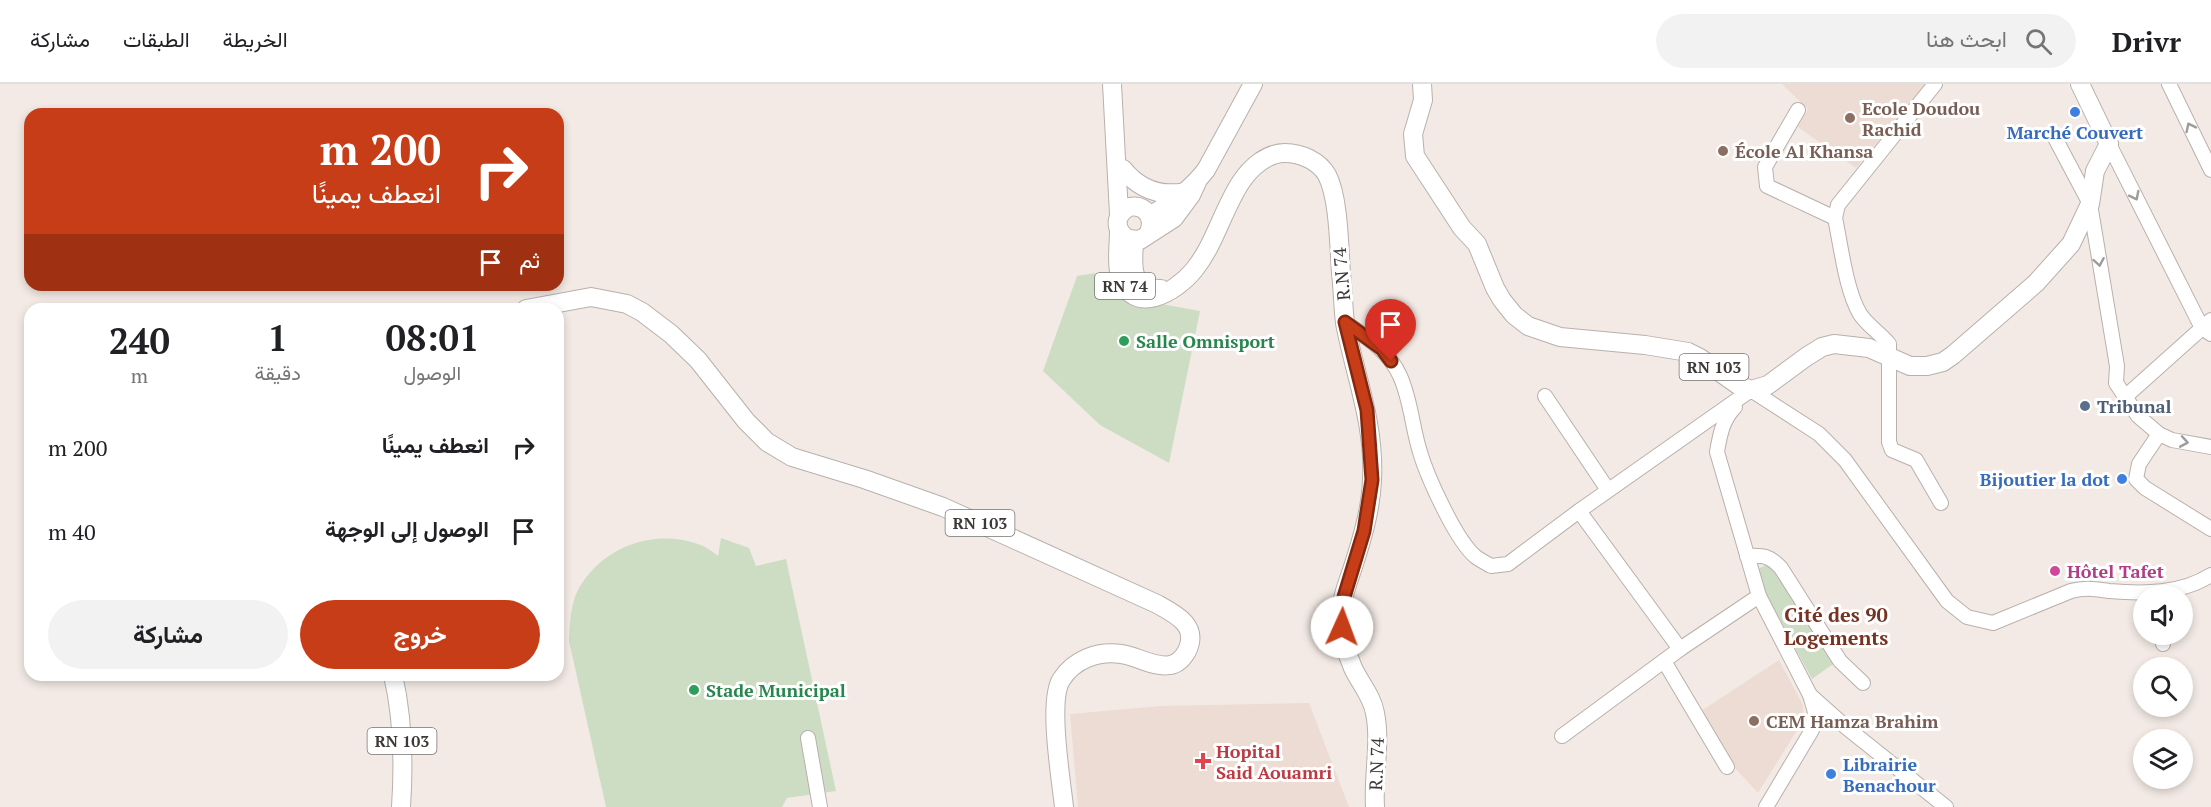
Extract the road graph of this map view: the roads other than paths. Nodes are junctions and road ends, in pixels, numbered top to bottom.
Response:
1 (1112, 84) edge
2 (1253, 84) edge
3 (1422, 84) edge
4 (1935, 84) edge
5 (2079, 84) edge
6 (2169, 84) edge
7 (1798, 110) dead end
8 (2054, 136) dead end
9 (2109, 144) junction
10 (1120, 161) junction
11 (2211, 170) edge
12 (1191, 187) junction
13 (2090, 204) junction
14 (1835, 218) junction
15 (1135, 223) junction
16 (558, 303) edge
17 (1345, 322) junction
18 (2208, 328) edge
19 (1890, 356) junction
20 (1751, 390) junction
21 (1545, 396) dead end
22 (2125, 397) junction
23 (2159, 434) junction
24 (2211, 447) edge
25 (1608, 490) junction
26 (1941, 503) dead end
27 (1579, 510) junction
28 (2211, 529) edge
29 (1747, 556) junction
30 (2211, 575) edge
31 (2191, 585) edge
32 (2133, 593) edge
33 (1759, 596) junction
34 (1680, 649) junction
35 (1664, 661) junction
36 (394, 681) edge
37 (1863, 683) dead end
38 (1810, 695) junction
39 (1562, 736) dead end
40 (808, 738) dead end
41 (1726, 767) dead end
42 (401, 807) edge
43 (820, 807) edge
44 (1064, 807) edge
45 (1375, 807) edge
46 (1766, 807) edge
47 (1946, 807) edge

1 - 10 main road, R.N 74 / RN 74
2 - 12 main road
3 - 20 main road, RN 103
4 - 14 street
5 - 9 main road
11 -> 6 street
7 - 14 street
8 - 13 street
9 - 13 main road, RN 103
9 -> 18 street
10 - 12 main road
10 - 15 main road, R.N 74 / RN 74
12 - 15 main road
13 - 19 main road, RN 103
13 -> 22 street
14 - 19 street
15 - 17 main road, R.N 74 / RN 74
16 - 44 main road, RN 103
17 - 27 street
17 - 45 main road, R.N 74 / RN 74
18 - 22 street
19 - 20 main road, RN 103
19 - 26 street
20 - 25 street
20 - 29 street
20 - 32 street
21 - 25 street
22 - 23 street
23 -> 24 street
23 - 28 street
25 - 27 street
27 - 34 street
29 - 33 street
29 - 37 street
30 - 31 street
33 - 34 street
33 - 38 street
34 - 35 street
35 - 39 street
35 - 41 street
36 - 42 main road, RN 103
38 - 46 street
38 - 47 street
40 - 43 street

